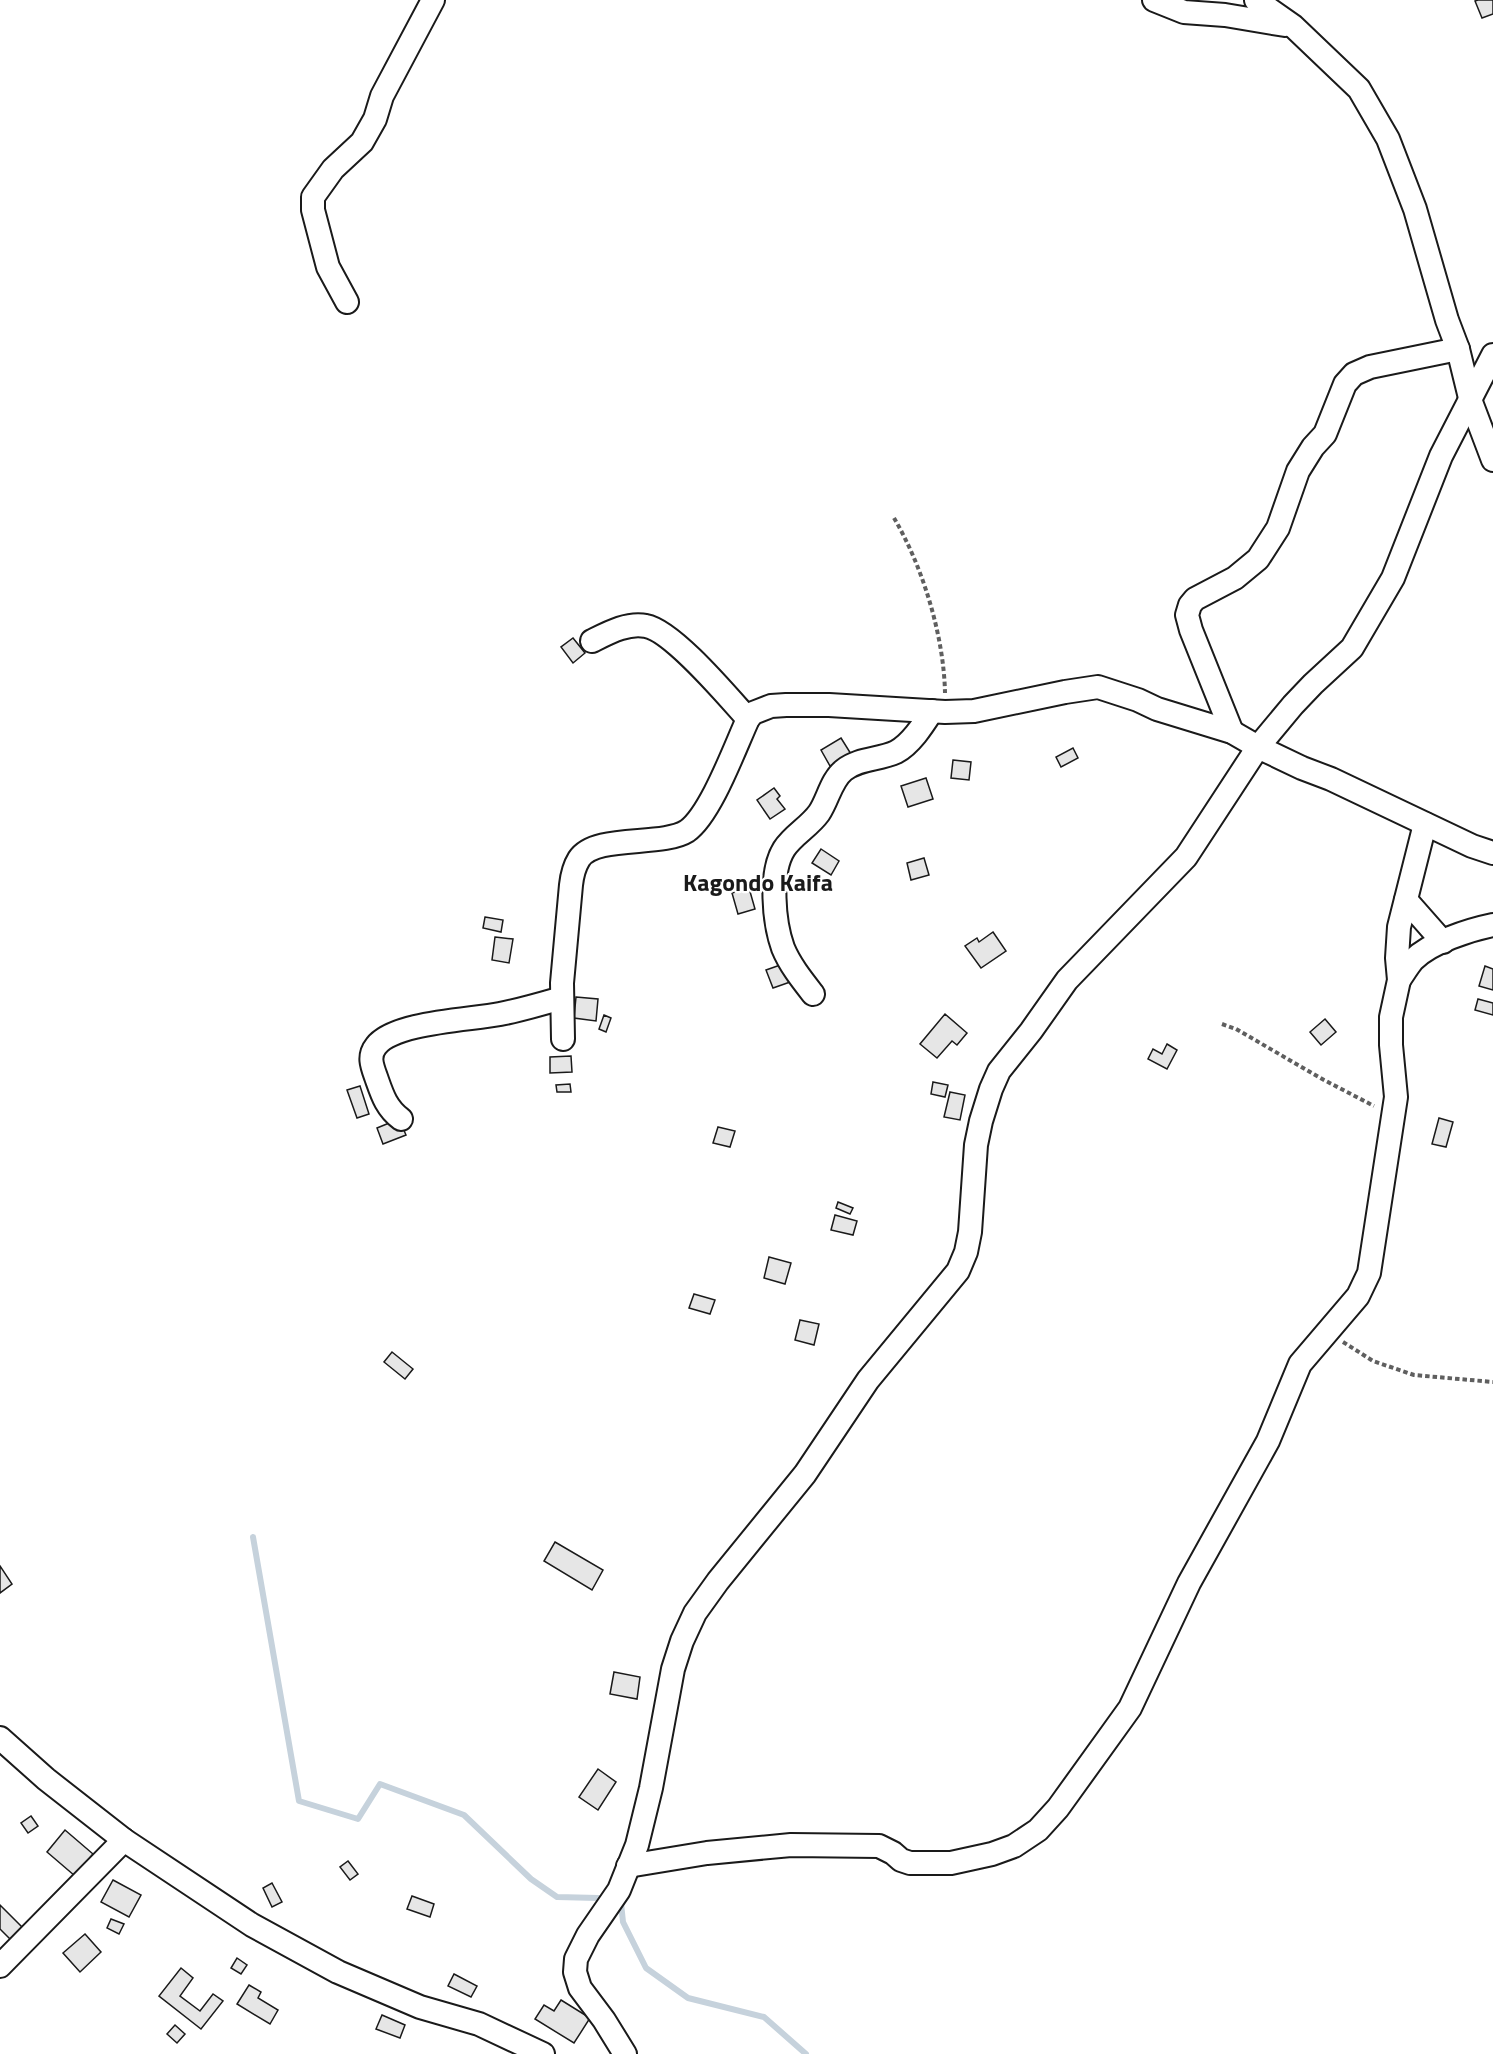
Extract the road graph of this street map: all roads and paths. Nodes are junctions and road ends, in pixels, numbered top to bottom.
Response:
1 (433, 0) edge
2 (1154, 0) edge
3 (1256, 0) edge
4 (1293, 26) junction
5 (347, 302) dead end
6 (1458, 349) junction
7 (1493, 355) edge
8 (1470, 402) junction
9 (1493, 460) edge
10 (894, 519) dead end
11 (592, 640) dead end
12 (938, 711) junction
13 (748, 719) junction
14 (1233, 732) junction
15 (1258, 747) junction
16 (1425, 824) junction
17 (1493, 853) edge
18 (1406, 900) junction
19 (1493, 924) edge
20 (1443, 942) junction
21 (1399, 980) junction
22 (813, 994) dead end
23 (562, 998) junction
24 (1222, 1023) dead end
25 (563, 1039) dead end
26 (1393, 1113) junction
27 (401, 1119) dead end
28 (1327, 1332) junction
29 (1493, 1382) edge
30 (0, 1737) edge
31 (124, 1840) junction
32 (628, 1866) junction
33 (0, 1966) edge
34 (543, 2054) edge
35 (625, 2054) edge

1 - 5 street
2 - 4 street
3 - 4 street
4 - 6 street
6 - 8 street
6 - 14 street
7 - 8 street
8 - 9 street
8 - 15 street
10 - 12 path
11 - 13 street
12 - 13 street
12 - 14 street
12 - 22 street
13 - 23 street
14 - 15 street
15 - 16 street
15 - 32 street
16 - 17 street
16 - 18 street
18 - 20 street
18 - 21 street
19 - 20 street
20 - 21 street
21 - 26 street
23 - 25 street
23 - 27 street
24 - 26 path
26 - 28 street
28 - 29 path
28 - 32 street
30 - 31 street
31 - 33 street
31 - 34 street
32 - 35 street

